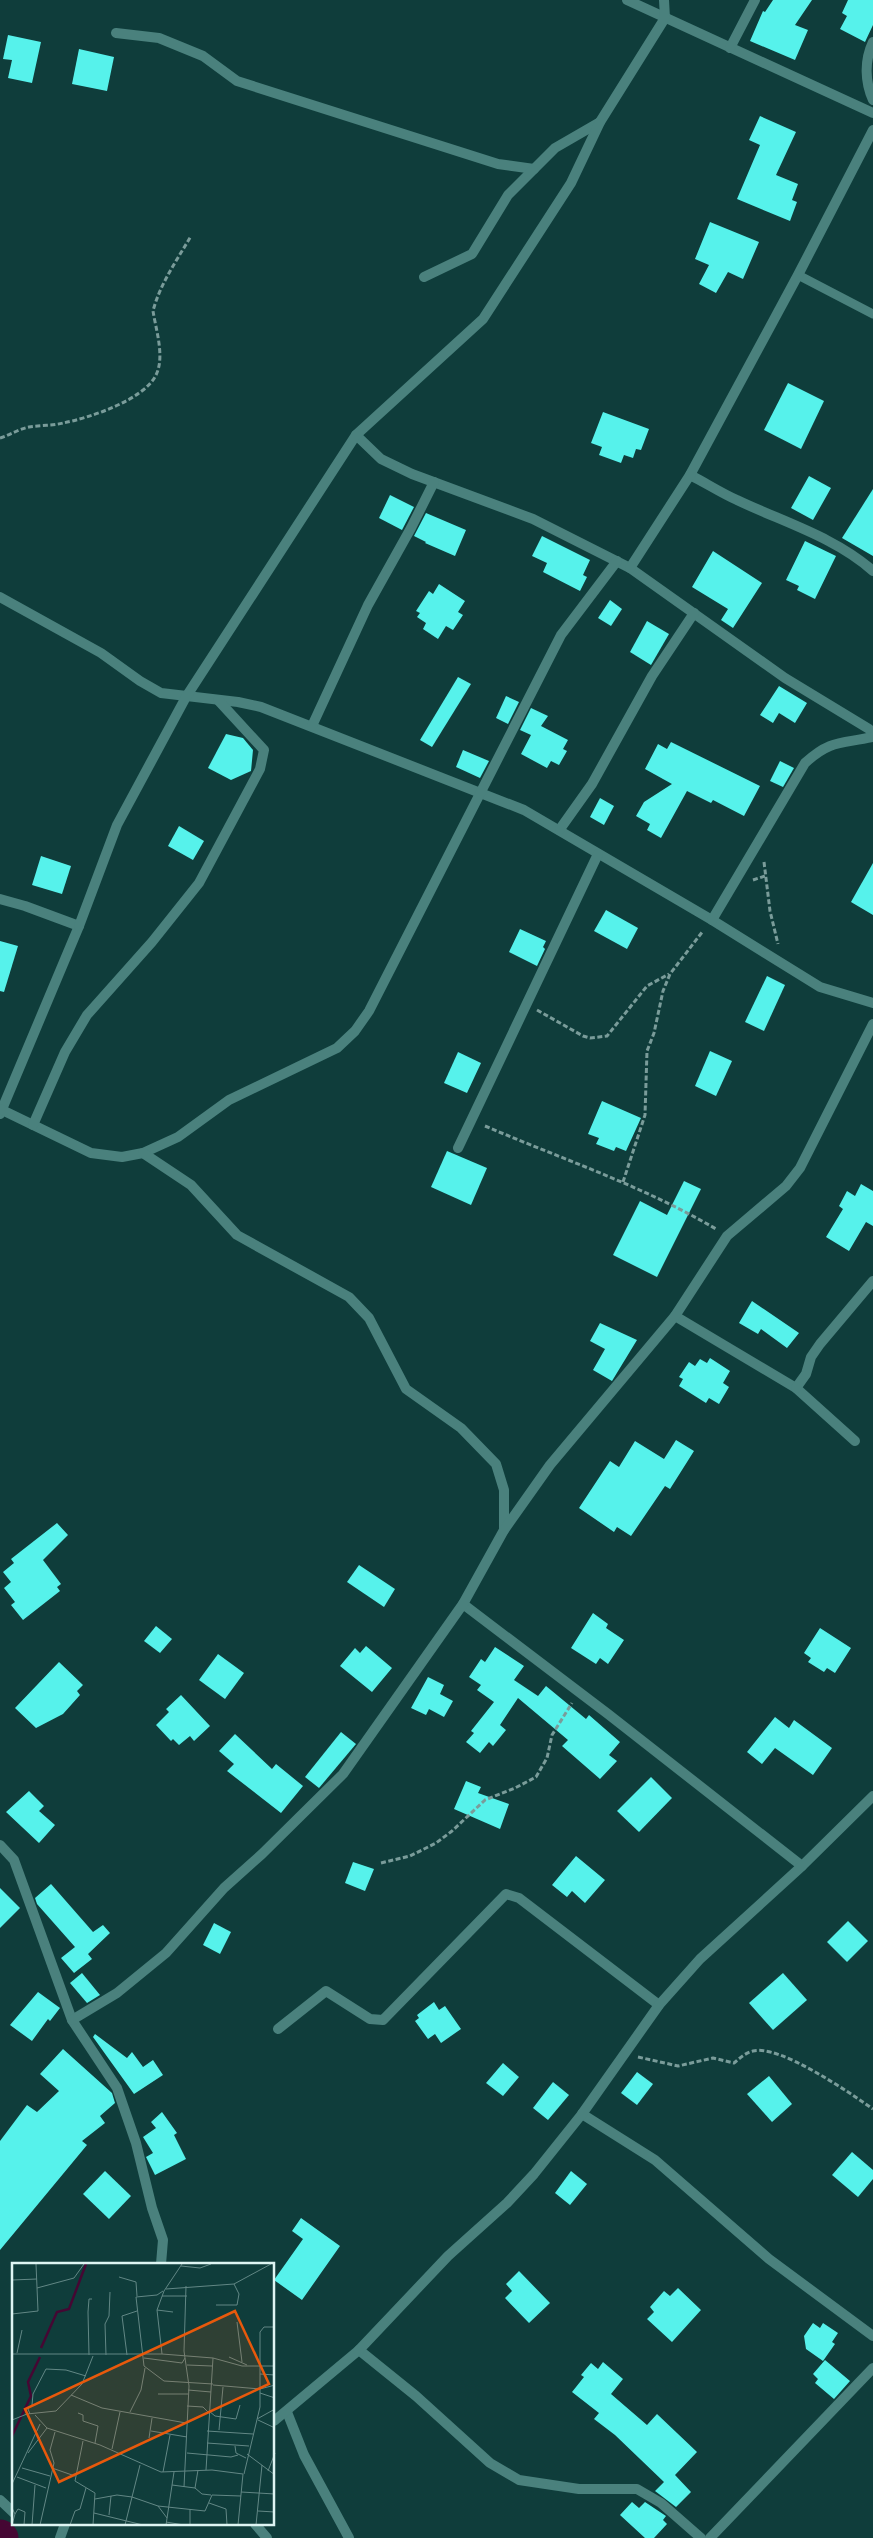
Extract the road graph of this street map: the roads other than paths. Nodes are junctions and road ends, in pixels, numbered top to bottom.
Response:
1 (626, 0) edge
2 (664, 0) edge
3 (755, 0) edge
4 (665, 18) junction
5 (116, 33) dead end
6 (873, 42) edge
7 (730, 48) junction
8 (873, 100) edge
9 (873, 113) edge
10 (600, 122) junction
11 (873, 130) edge
12 (534, 169) junction
13 (798, 275) junction
14 (424, 277) dead end
15 (873, 314) edge
16 (356, 436) junction
17 (690, 475) junction
18 (434, 482) junction
19 (617, 561) junction
20 (630, 568) junction
21 (873, 571) edge
22 (0, 597) edge
23 (694, 613) junction
24 (186, 697) junction
25 (218, 700) junction
26 (312, 726) junction
27 (872, 732) edge
28 (480, 794) junction
29 (560, 829) junction
30 (598, 854) junction
31 (0, 900) edge
32 (712, 920) junction
33 (79, 926) junction
34 (873, 1003) edge
35 (873, 1024) edge
36 (1, 1111) edge
37 (33, 1125) junction
38 (458, 1148) dead end
39 (143, 1153) junction
40 (873, 1281) edge
41 (675, 1316) junction
42 (796, 1388) junction
43 (855, 1441) dead end
44 (504, 1530) junction
45 (463, 1604) junction
46 (873, 1796) edge
47 (0, 1845) edge
48 (802, 1866) junction
49 (659, 2005) junction
50 (72, 2020) junction
51 (278, 2029) dead end
52 (582, 2114) junction
53 (161, 2263) edge
54 (873, 2336) edge
55 (359, 2350) junction
56 (873, 2368) edge
57 (287, 2412) junction
58 (275, 2420) edge
59 (0, 2500) edge
60 (12, 2511) edge
61 (64, 2526) edge
62 (257, 2526) edge
63 (60, 2538) edge
64 (267, 2538) edge
65 (349, 2538) edge
66 (701, 2538) edge
67 (710, 2538) edge

1 - 4 street
2 - 4 street
3 - 7 street
4 - 7 street
4 - 10 street
5 - 12 street
6 - 8 street
7 - 9 street
10 - 12 street
10 - 16 street
11 - 13 street
12 - 14 street
13 - 15 lane
13 - 17 street
16 - 18 street
16 - 24 street
17 - 20 street
17 - 21 street
18 - 19 street
18 - 26 street
19 - 20 street
19 - 28 street
20 - 23 street
22 - 24 street
23 - 27 street
23 - 29 street
24 - 25 street
24 - 33 street
25 - 26 street
25 - 37 street
26 - 28 street
27 - 32 street
28 - 29 street
28 - 39 street
29 - 30 street
30 - 32 street
30 - 38 street
31 - 33 street
32 - 34 street
33 - 36 street
35 - 41 street
36 - 37 street
37 - 39 street
39 - 44 street
40 - 42 street
41 - 42 street
41 - 44 street
42 - 43 street
44 - 45 street
45 - 48 street
45 - 50 street
46 - 48 street
47 - 50 street
48 - 49 street
49 - 51 street
49 - 52 street
50 - 53 street
52 - 54 street
52 - 55 street
55 - 57 street
55 - 66 street
56 - 67 street
57 - 58 street
57 - 65 street
59 - 60 street
61 - 63 street
62 - 64 street

